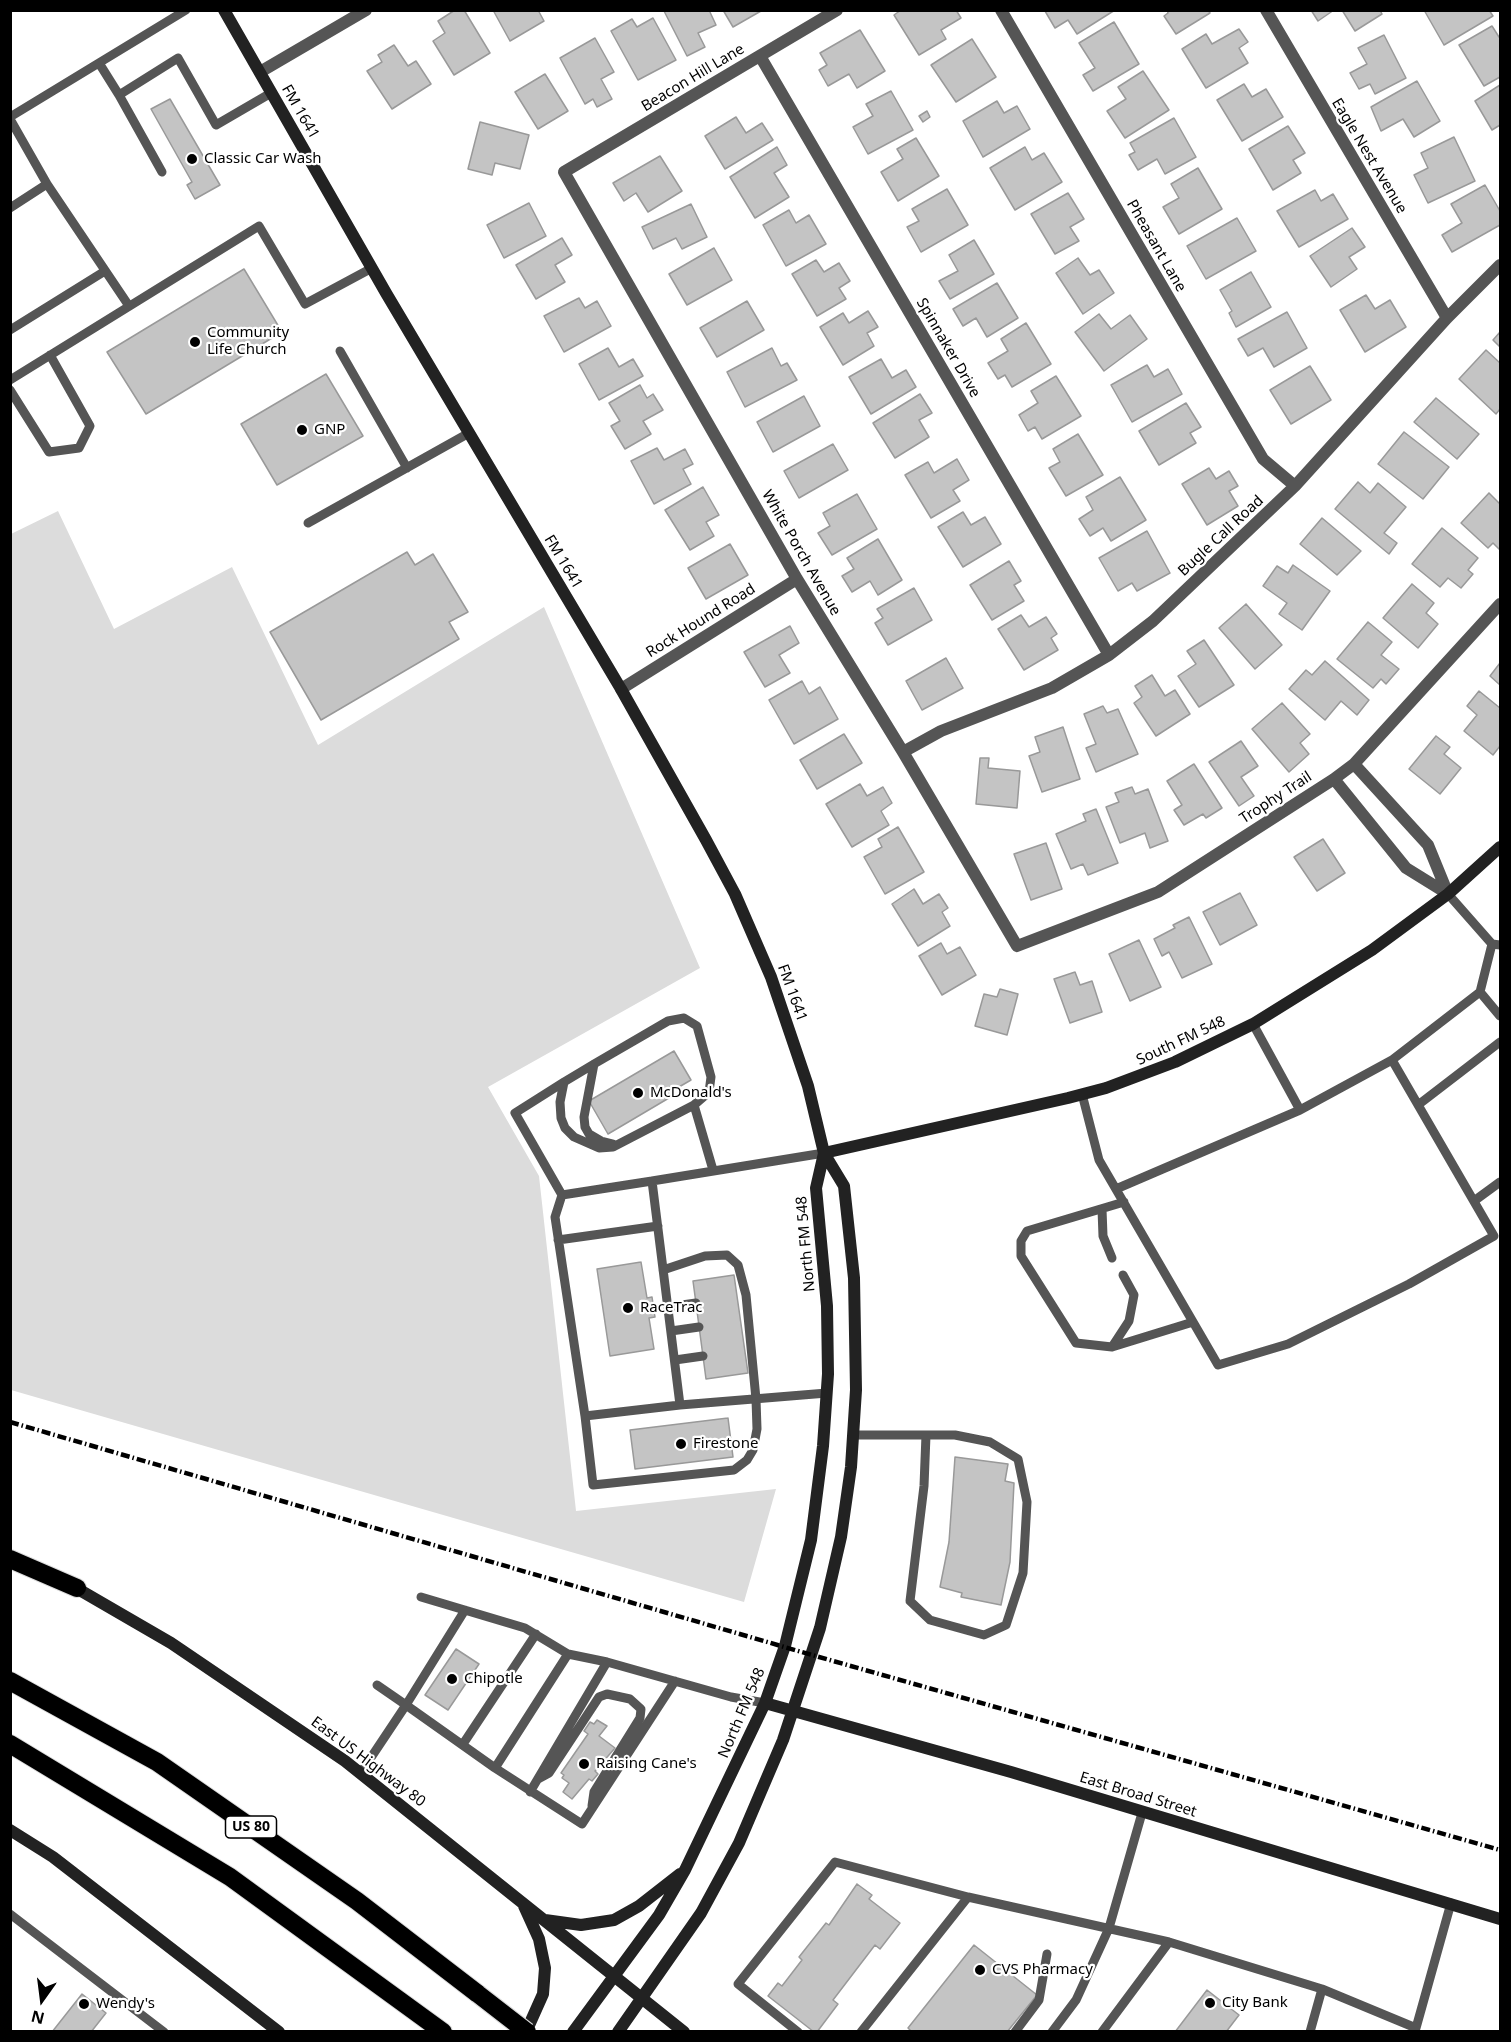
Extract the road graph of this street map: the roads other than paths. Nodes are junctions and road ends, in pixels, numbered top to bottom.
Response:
1 (186, 10) edge
2 (224, 10) edge
3 (366, 10) edge
4 (837, 10) edge
5 (1001, 10) edge
6 (1266, 10) edge
7 (760, 56) junction
8 (99, 63) junction
9 (260, 72) junction
10 (272, 93) junction
11 (119, 95) junction
12 (10, 118) edge
13 (162, 172) dead end
14 (564, 172) joint
15 (47, 184) junction
16 (10, 208) edge
17 (1500, 265) edge
18 (372, 268) junction
19 (105, 271) junction
20 (129, 306) junction
21 (1447, 318) junction
22 (10, 330) edge
23 (340, 351) dead end
24 (50, 355) junction
25 (10, 380) edge
26 (10, 390) edge
27 (469, 433) junction
28 (407, 468) junction
29 (1295, 486) junction
30 (308, 523) dead end
31 (797, 579) junction
32 (1500, 604) edge
33 (1109, 655) junction
34 (621, 689) junction
35 (903, 752) junction
36 (1354, 764) junction
37 (1334, 779) junction
38 (1500, 847) edge
39 (1448, 894) junction
40 (1496, 945) edge
41 (1017, 946) joint
42 (1480, 992) junction
43 (1500, 1016) edge
44 (1253, 1024) junction
45 (1500, 1042) edge
46 (1392, 1060) junction
47 (594, 1064) junction
48 (564, 1082) junction
49 (1082, 1094) junction
50 (694, 1105) junction
51 (1418, 1105) junction
52 (1300, 1110) junction
53 (618, 1145) junction
54 (824, 1153) junction
55 (713, 1170) junction
56 (652, 1180) junction
57 (1500, 1182) edge
58 (1116, 1189) junction
59 (562, 1195) junction
60 (1124, 1202) junction
61 (1474, 1202) junction
62 (1102, 1209) junction
63 (658, 1226) junction
64 (1497, 1233) edge
65 (558, 1240) junction
66 (1112, 1258) dead end
67 (663, 1270) junction
68 (1123, 1275) dead end
69 (696, 1303) dead end
70 (668, 1306) junction
71 (1193, 1322) junction
72 (699, 1327) dead end
73 (671, 1331) junction
74 (1112, 1347) junction
75 (703, 1356) dead end
76 (675, 1359) junction
77 (827, 1393) junction
78 (756, 1399) junction
79 (680, 1405) junction
80 (585, 1416) junction
81 (854, 1435) junction
82 (926, 1435) junction
83 (10, 1550) edge
84 (10, 1559) edge
85 (77, 1588) junction
86 (421, 1598) dead end
87 (465, 1610) junction
88 (536, 1634) junction
89 (568, 1654) junction
90 (607, 1662) junction
91 (10, 1681) edge
92 (675, 1681) junction
93 (377, 1685) dead end
94 (765, 1702) junction
95 (406, 1705) junction
96 (794, 1710) junction
97 (10, 1744) edge
98 (463, 1744) junction
99 (495, 1768) junction
100 (360, 1774) junction
101 (538, 1779) junction
102 (530, 1792) junction
103 (592, 1808) junction
104 (1142, 1813) junction
105 (10, 1830) edge
106 (685, 1870) junction
107 (968, 1897) junction
108 (522, 1903) junction
109 (1451, 1903) junction
110 (10, 1914) edge
111 (1500, 1918) edge
112 (544, 1920) junction
113 (1109, 1928) junction
114 (1169, 1942) junction
115 (1047, 1954) dead end
116 (613, 1977) junction
117 (1322, 1989) junction
118 (642, 1998) junction
119 (1421, 2030) edge
120 (164, 2031) edge
121 (279, 2031) edge
122 (443, 2031) edge
123 (526, 2031) edge
124 (573, 2031) edge
125 (618, 2031) edge
126 (684, 2031) edge
127 (798, 2031) edge
128 (861, 2031) edge
129 (1015, 2031) edge
130 (1052, 2031) edge
131 (1102, 2031) edge
132 (1310, 2031) edge

1 - 8 lane
2 - 9 main road, FM 1641 / FM 1641
3 - 9 street
4 - 7 street, Beacon Hill Lane
5 - 29 street, Pheasant Lane
6 - 21 street, Eagle Nest Avenue
7 - 14 street, Beacon Hill Lane
7 - 33 street, Spinnaker Drive
8 - 11 lane
8 - 12 lane
9 - 10 main road, FM 1641 / FM 1641
10 - 11 lane
10 - 18 main road, FM 1641 / FM 1641
11 - 13 lane
12 - 15 lane
14 - 31 street, White Porch Avenue
15 - 16 lane
15 - 19 lane
17 - 21 street, Bugle Call Road
18 - 20 lane
18 - 27 main road, FM 1641 / FM 1641
19 - 20 lane
19 - 22 lane
20 - 24 lane
21 - 29 street, Bugle Call Road
23 - 28 lane
24 - 25 lane
24 - 26 lane
27 - 28 lane
27 - 34 main road, FM 1641 / FM 1641
28 - 30 lane
29 - 33 street, Bugle Call Road
31 - 34 street, Rock Hound Road
31 - 35 street, White Porch Avenue
32 - 36 street, Trophy Trail
33 - 35 street, Bugle Call Road
34 - 54 main road, FM 1641 / FM 1641
35 - 41 street, White Porch Avenue
36 - 37 street, Trophy Trail
36 - 39 street
37 - 39 street
37 - 41 street, Trophy Trail
38 - 39 main road, South FM 548
39 - 40 lane
39 - 44 main road, South FM 548
40 - 42 lane
42 - 43 lane
42 - 46 lane
44 - 49 main road, South FM 548
44 - 52 lane
45 - 51 lane
46 - 51 lane
46 - 52 lane
47 - 48 lane
47 - 50 lane
47 - 53 lane
48 - 53 lane
48 - 59 lane
49 - 54 main road, South FM 548
49 - 58 lane
50 - 53 lane
50 - 55 lane
51 - 61 lane
52 - 58 lane
54 - 55 lane
54 - 77 main road, North FM 548
54 - 81 main road
55 - 56 lane
56 - 59 lane
56 - 63 lane
57 - 61 lane
58 - 60 lane
59 - 65 lane
60 - 62 lane
60 - 71 lane
61 - 64 lane
62 - 66 lane
62 - 74 lane
63 - 65 lane
63 - 67 lane
64 - 71 lane
65 - 80 lane
67 - 70 lane
67 - 78 lane
68 - 74 lane
69 - 70 lane
70 - 73 lane
71 - 74 lane
72 - 73 lane
73 - 76 lane
75 - 76 lane
76 - 79 lane
77 - 78 lane
77 - 94 main road, North FM 548
78 - 79 lane
78 - 80 lane
79 - 80 lane
81 - 82 lane
81 - 96 main road
82 - 82 lane
83 - 85 main road, East US Highway 80
84 - 85 highway
85 - 100 main road, East US Highway 80
86 - 87 lane
87 - 88 lane
87 - 95 lane
88 - 89 lane
88 - 98 lane
89 - 90 lane
89 - 99 lane
90 - 92 lane
90 - 101 lane
91 - 123 highway, US 80, bridge
92 - 94 lane
92 - 103 lane
93 - 95 lane
94 - 96 main road, East Broad Street
94 - 106 main road, North FM 548
95 - 98 lane
95 - 100 lane
96 - 104 main road, East Broad Street
96 - 118 main road
97 - 122 highway
98 - 99 lane
99 - 102 lane
100 - 108 main road, East US Highway 80
101 - 102 lane
101 - 103 lane
102 - 103 lane
104 - 109 main road, East Broad Street
104 - 113 lane
105 - 121 main road
106 - 112 main road
106 - 116 main road, North FM 548
107 - 113 lane
107 - 127 lane
107 - 128 lane
108 - 112 main road, East US Highway 80
108 - 123 main road
109 - 111 main road, East Broad Street
109 - 119 lane
110 - 120 lane
112 - 116 main road, East US Highway 80
113 - 114 lane
113 - 130 lane
114 - 117 lane
114 - 131 lane
115 - 129 lane
116 - 118 main road, East US Highway 80
116 - 124 main road, North FM 548
117 - 119 lane
117 - 132 lane
118 - 125 main road
118 - 126 main road, East US Highway 80

